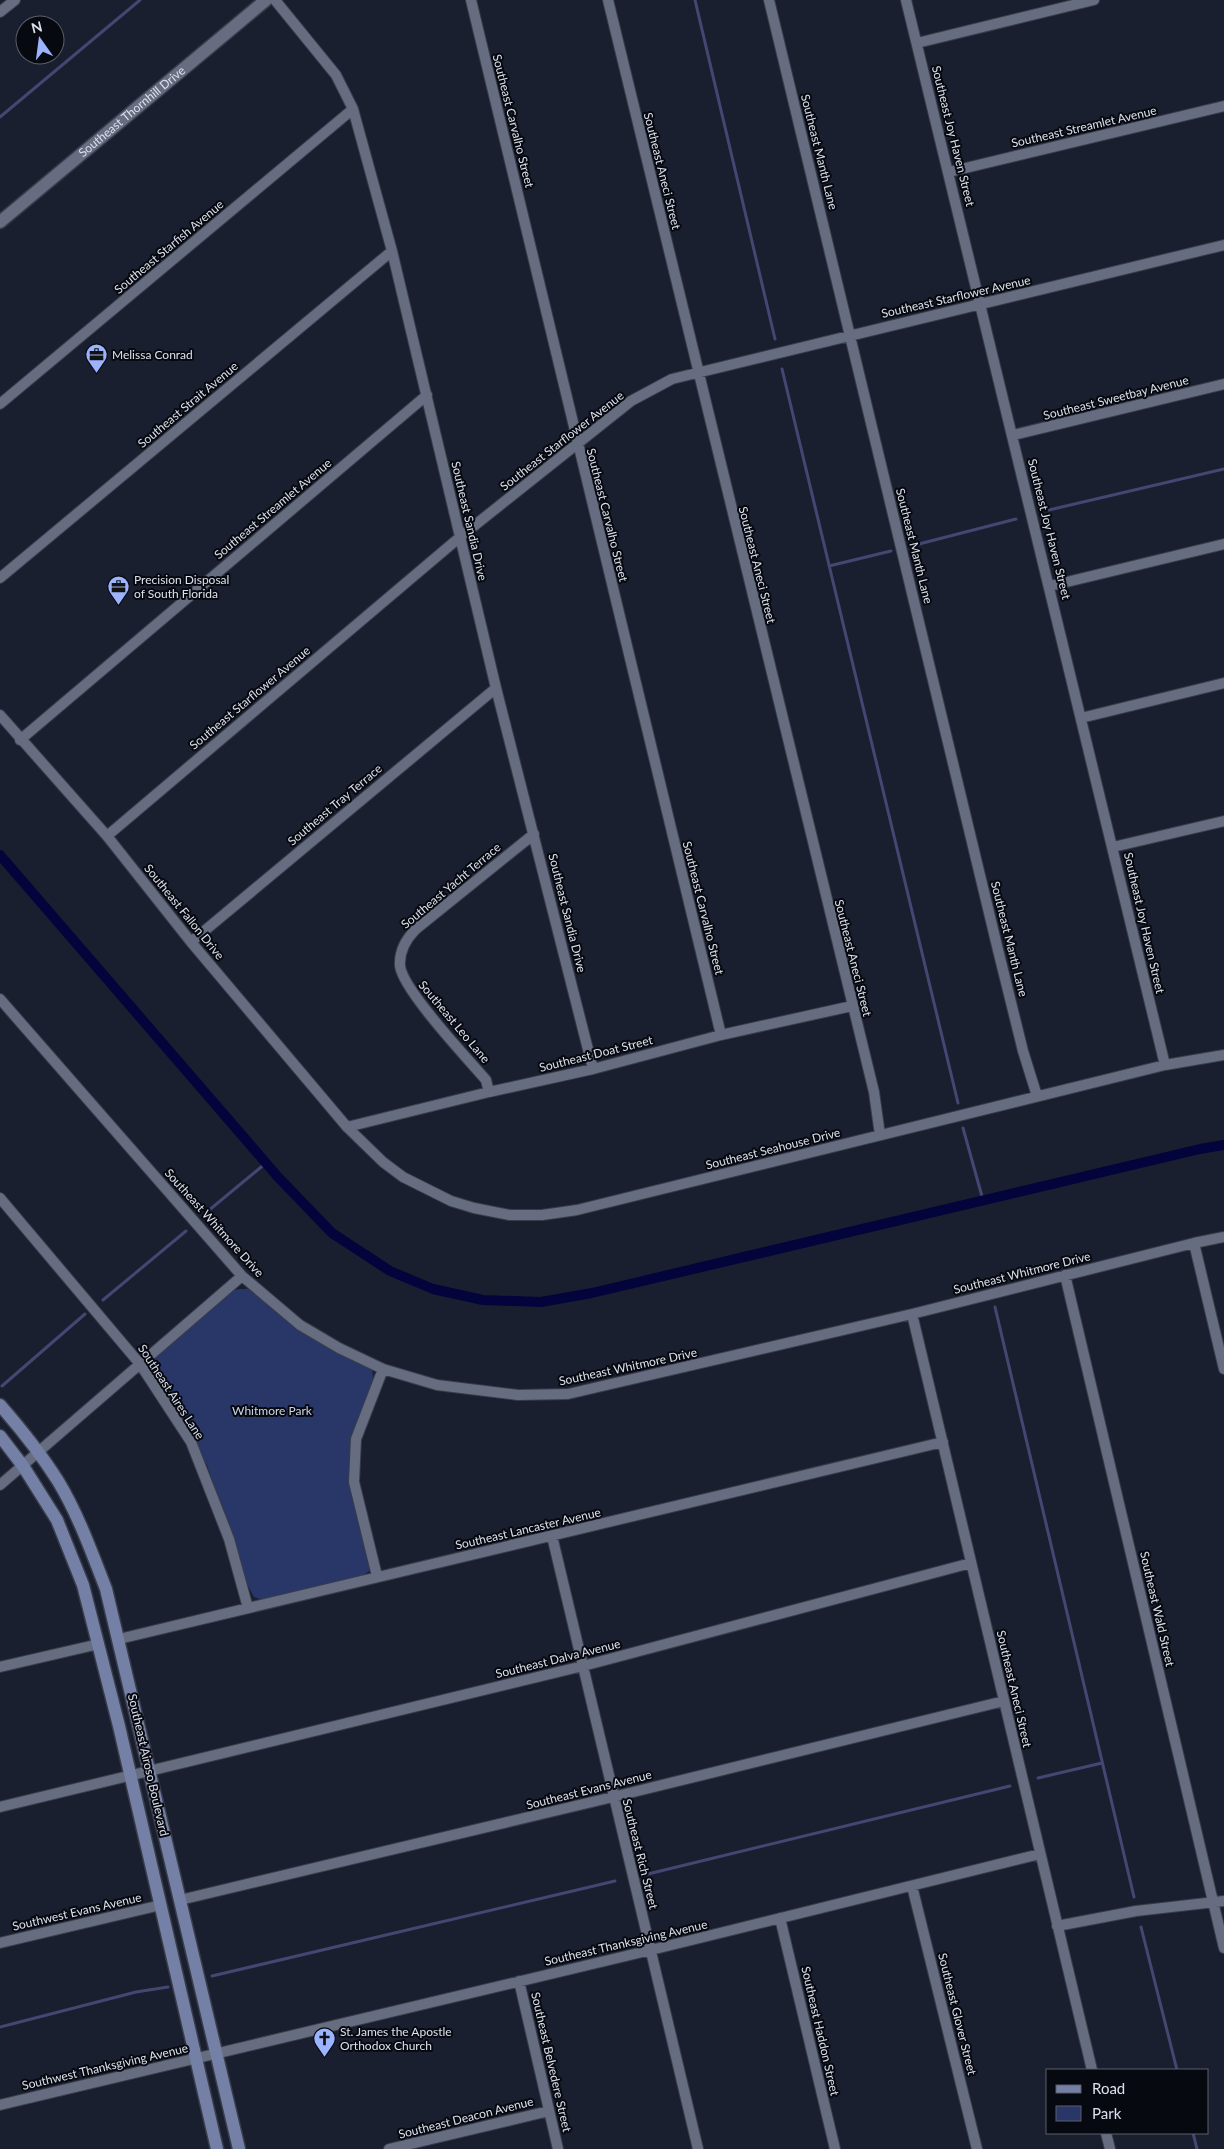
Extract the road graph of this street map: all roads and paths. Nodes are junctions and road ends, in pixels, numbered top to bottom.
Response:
1 (15, 0) edge
2 (266, 0) edge
3 (275, 0) edge
4 (471, 0) edge
5 (608, 0) edge
6 (769, 0) edge
7 (906, 0) edge
8 (1094, 0) edge
9 (0, 12) edge
10 (917, 43) junction
11 (1224, 106) edge
12 (353, 109) junction
13 (949, 172) junction
14 (0, 222) edge
15 (1224, 245) edge
16 (392, 251) junction
17 (981, 305) junction
18 (850, 334) junction
19 (698, 372) junction
20 (1224, 384) edge
21 (427, 395) junction
22 (0, 404) edge
23 (1013, 435) junction
24 (578, 445) junction
25 (460, 537) junction
26 (1224, 544) edge
27 (0, 578) edge
28 (1050, 586) junction
29 (1224, 683) edge
30 (496, 688) junction
31 (0, 715) edge
32 (1081, 718) junction
33 (20, 740) junction
34 (1224, 821) edge
35 (534, 834) junction
36 (107, 836) junction
37 (1113, 847) junction
38 (191, 942) junction
39 (400, 967) joint
40 (0, 999) edge
41 (852, 1006) junction
42 (721, 1035) junction
43 (1224, 1055) edge
44 (1165, 1065) junction
45 (593, 1069) junction
46 (489, 1092) junction
47 (1037, 1096) junction
48 (347, 1127) junction
49 (880, 1135) junction
50 (0, 1198) edge
51 (1224, 1237) edge
52 (1194, 1243) junction
53 (1065, 1275) junction
54 (242, 1276) junction
55 (912, 1314) junction
56 (140, 1364) junction
57 (383, 1368) junction
58 (1224, 1369) edge
59 (0, 1405) edge
60 (0, 1436) edge
61 (943, 1442) junction
62 (37, 1454) junction
63 (23, 1466) junction
64 (0, 1485) edge
65 (552, 1536) junction
66 (971, 1563) junction
67 (377, 1576) junction
68 (248, 1608) junction
69 (119, 1639) junction
70 (99, 1644) junction
71 (0, 1666) edge
72 (582, 1666) junction
73 (1004, 1701) junction
74 (149, 1771) junction
75 (130, 1775) junction
76 (613, 1797) junction
77 (0, 1807) edge
78 (1040, 1854) junction
79 (912, 1886) junction
80 (180, 1900) junction
81 (1219, 1901) edge
82 (160, 1905) junction
83 (780, 1918) junction
84 (1057, 1926) junction
85 (0, 1943) edge
86 (1224, 1948) edge
87 (651, 1950) junction
88 (520, 1980) junction
89 (216, 2052) junction
90 (197, 2057) junction
91 (1092, 2069) edge
92 (0, 2105) edge
93 (549, 2111) junction
94 (1106, 2134) edge
95 (217, 2149) edge
96 (239, 2149) edge
97 (389, 2149) edge
98 (558, 2149) edge
99 (698, 2149) edge
100 (835, 2149) edge
101 (977, 2149) edge
102 (1110, 2149) edge

1 - 9 street
2 - 14 street, Southeast Thornhill Drive
3 - 12 street, Southeast Sandia Drive
4 - 24 street, Southeast Carvalho Street
5 - 19 street, Southeast Aneci Street
6 - 18 street, Southeast Manth Lane
7 - 10 street, Southeast Joy Haven Street
8 - 10 street
10 - 13 street, Southeast Joy Haven Street
11 - 13 street, Southeast Streamlet Avenue
12 - 16 street, Southeast Sandia Drive
12 - 22 street, Southeast Starfish Avenue
13 - 17 street, Southeast Joy Haven Street
15 - 17 street, Southeast Starflower Avenue
16 - 21 street, Southeast Sandia Drive
16 - 27 street, Southeast Strait Avenue
17 - 18 street, Southeast Starflower Avenue
17 - 23 street, Southeast Joy Haven Street
18 - 19 street, Southeast Starflower Avenue
18 - 47 street, Southeast Manth Lane
19 - 24 street, Southeast Starflower Avenue
19 - 41 street, Southeast Aneci Street
20 - 23 street, Southeast Sweetbay Avenue
21 - 25 street, Southeast Sandia Drive
21 - 33 street, Southeast Streamlet Avenue
23 - 28 street, Southeast Joy Haven Street
24 - 25 street, Southeast Starflower Avenue
24 - 42 street, Southeast Carvalho Street
25 - 30 street, Southeast Sandia Drive
25 - 36 street, Southeast Starflower Avenue
26 - 28 street
28 - 32 street, Southeast Joy Haven Street
29 - 32 street
30 - 35 street, Southeast Sandia Drive
30 - 38 street, Southeast Tray Terrace
31 - 33 street, Southeast Fallon Drive
32 - 37 street, Southeast Joy Haven Street
33 - 36 street, Southeast Fallon Drive
34 - 37 street
35 - 39 street, Southeast Yacht Terrace
35 - 45 street, Southeast Sandia Drive
36 - 38 street, Southeast Fallon Drive
37 - 44 street, Southeast Joy Haven Street
38 - 48 street, Southeast Fallon Drive
39 - 46 street, Southeast Leo Lane
40 - 54 street, Southeast Whitmore Drive
41 - 42 street, Southeast Doat Street
41 - 49 street, Southeast Aneci Street
42 - 45 street, Southeast Doat Street
43 - 44 street, Southeast Seahouse Drive
44 - 47 street, Southeast Seahouse Drive
45 - 46 street, Southeast Doat Street
46 - 48 street, Southeast Doat Street
47 - 49 street, Southeast Seahouse Drive
48 - 49 street, Southeast Seahouse Drive
50 - 56 street, Southeast Aires Lane
51 - 52 street, Southeast Whitmore Drive
52 - 53 street, Southeast Whitmore Drive
52 - 58 street
53 - 55 street, Southeast Whitmore Drive
53 - 81 street, Southeast Wald Street
54 - 56 street
54 - 57 street, Southeast Whitmore Drive
55 - 57 street, Southeast Whitmore Drive
55 - 61 street, Southeast Aneci Street
56 - 62 street
56 - 68 street, Southeast Aires Lane
57 - 67 street
59 - 62 main road, Southeast Airoso Boulevard
60 - 63 main road, Southeast Airoso Boulevard
61 - 65 street, Southeast Lancaster Avenue
61 - 66 street, Southeast Aneci Street
62 - 63 street
62 - 69 main road, Southeast Airoso Boulevard
63 - 64 street
63 - 70 main road, Southeast Airoso Boulevard
65 - 67 street, Southeast Lancaster Avenue
65 - 72 street, Southeast Rich Street
66 - 72 street, Southeast Dalva Avenue
66 - 73 street, Southeast Aneci Street
67 - 68 street, Southeast Lancaster Avenue
68 - 69 street, Southeast Lancaster Avenue
69 - 74 main road, Southeast Airoso Boulevard
70 - 71 street
70 - 75 main road, Southeast Airoso Boulevard
72 - 74 street, Southeast Dalva Avenue
72 - 76 street, Southeast Rich Street
73 - 76 street, Southeast Evans Avenue
73 - 78 street, Southeast Aneci Street
74 - 75 street, Southeast Dalva Avenue
74 - 80 main road, Southeast Airoso Boulevard
75 - 77 street, Southeast Dalva Avenue
75 - 82 main road, Southeast Airoso Boulevard
76 - 80 street, Southeast Evans Avenue
76 - 87 street, Southeast Rich Street
78 - 79 street, Southeast Thanksgiving Avenue
78 - 84 street, Southeast Aneci Street
79 - 83 street, Southeast Thanksgiving Avenue
79 - 101 street, Southeast Glover Street
80 - 89 main road, Southeast Airoso Boulevard
81 - 84 street
81 - 86 street, Southeast Wald Street
82 - 85 street, Southwest Evans Avenue
82 - 90 main road, Southeast Airoso Boulevard
83 - 87 street, Southeast Thanksgiving Avenue
83 - 100 street, Southeast Haddon Street
84 - 91 street, Southeast Aneci Street
87 - 88 street, Southeast Thanksgiving Avenue
87 - 99 street, Southeast Rich Street
88 - 89 street, Southeast Thanksgiving Avenue
88 - 93 street, Southeast Belvedere Street
89 - 90 street, Southwest Thanksgiving Avenue
89 - 96 main road, Southeast Airoso Boulevard
90 - 92 street, Southwest Thanksgiving Avenue
90 - 95 main road, Southeast Airoso Boulevard
93 - 97 street, Southeast Deacon Avenue
93 - 98 street, Southeast Belvedere Street
94 - 102 street

